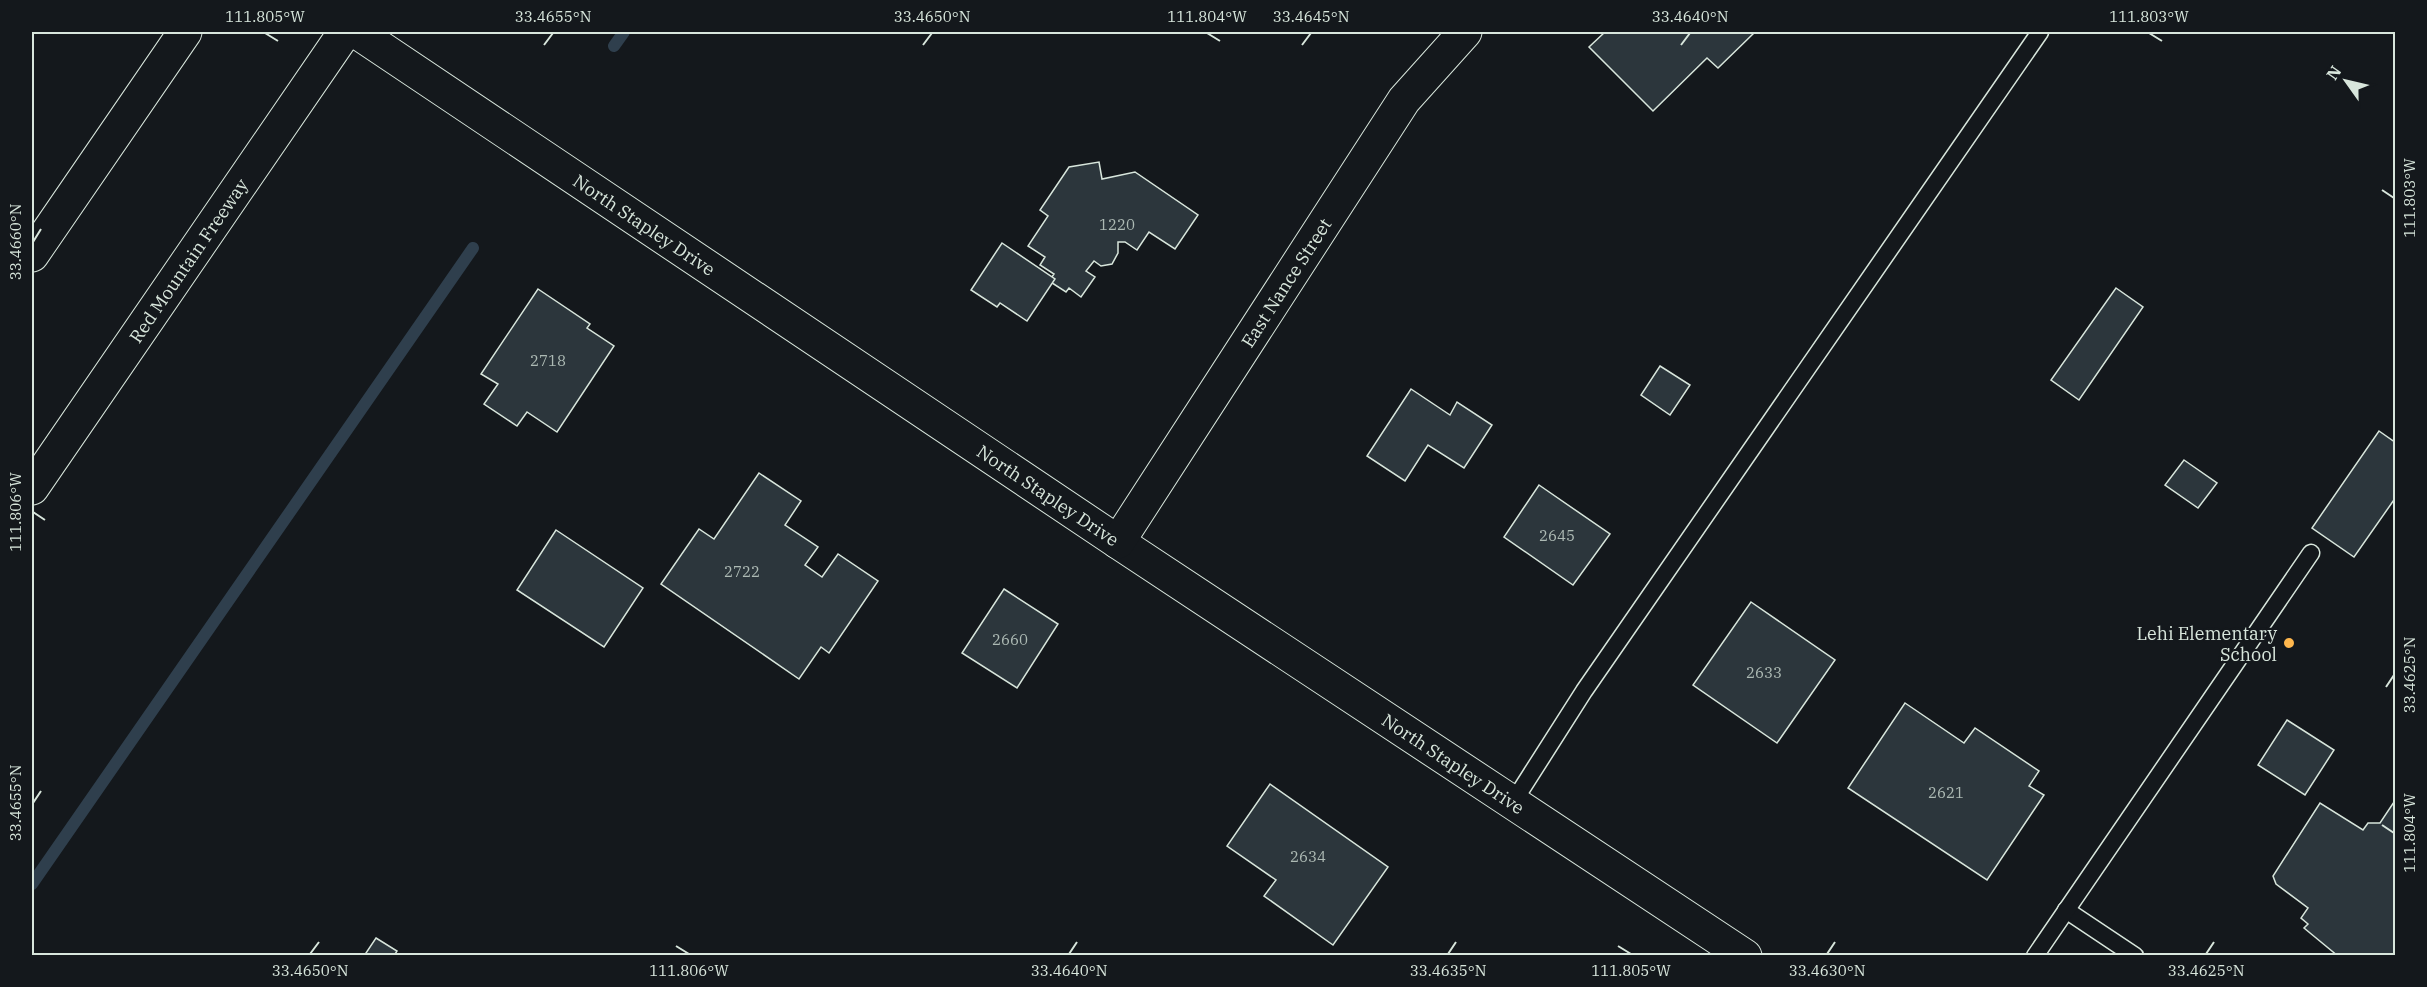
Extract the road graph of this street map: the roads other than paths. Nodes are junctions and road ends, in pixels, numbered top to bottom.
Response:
1 (185, 32) edge
2 (345, 32) edge
3 (357, 32) edge
4 (1465, 32) edge
5 (2040, 32) edge
6 (32, 255) edge
7 (32, 488) edge
8 (1118, 542) junction
9 (2311, 553) dead end
10 (1512, 804) junction
11 (2066, 910) junction
12 (1744, 956) edge
13 (2035, 956) edge
14 (2135, 956) edge

1 - 6 main road
2 - 7 main road, Red Mountain Freeway
3 - 8 main road, North Stapley Drive
4 - 8 main road, East Nance Street
5 - 10 lane
8 - 10 main road, North Stapley Drive
9 - 11 lane
10 - 12 main road, North Stapley Drive
11 - 13 lane
11 - 14 lane

